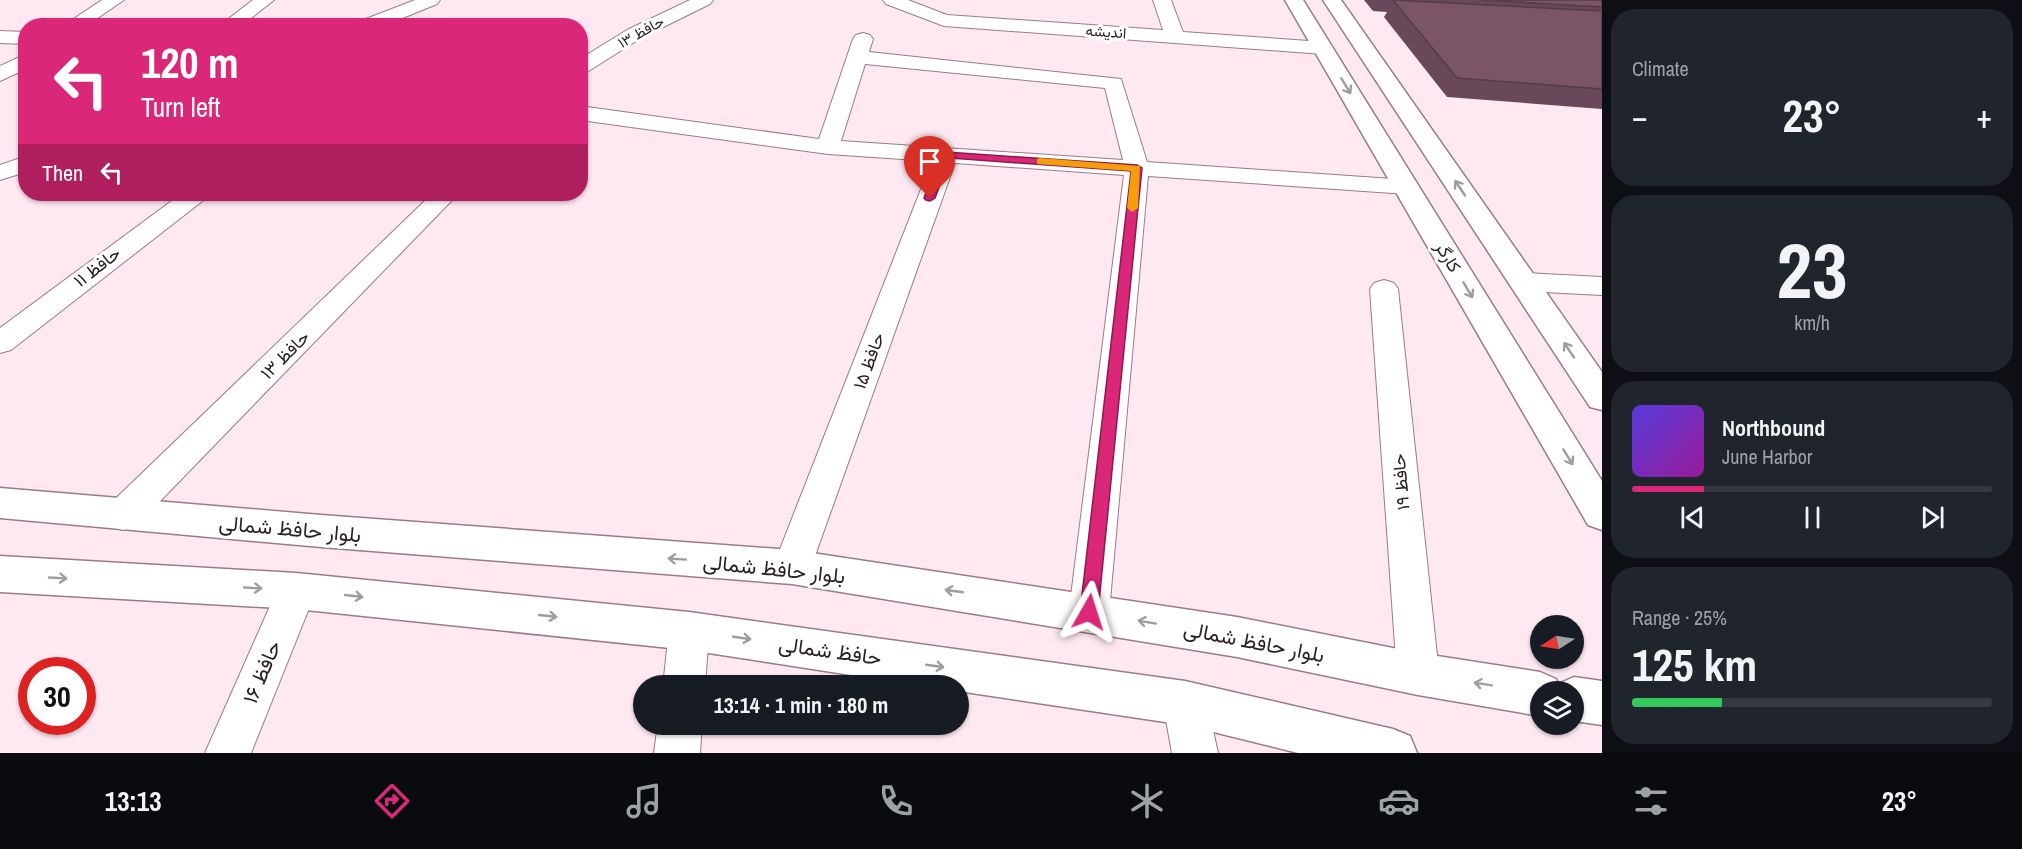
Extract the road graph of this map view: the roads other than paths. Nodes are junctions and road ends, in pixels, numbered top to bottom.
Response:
1 (115, 0) edge
2 (266, 0) edge
3 (431, 0) edge
4 (704, 0) edge
5 (892, 0) edge
6 (1162, 0) edge
7 (1294, 0) edge
8 (1332, 0) edge
9 (85, 18) edge
10 (240, 18) edge
11 (385, 18) edge
12 (0, 37) edge
13 (1175, 37) junction
14 (18, 38) edge
15 (1323, 48) junction
16 (588, 63) edge
17 (18, 65) edge
18 (0, 75) edge
19 (588, 114) edge
20 (828, 147) junction
21 (946, 155) junction
22 (18, 166) edge
23 (1137, 168) junction
24 (0, 173) edge
25 (1407, 187) junction
26 (187, 201) edge
27 (439, 201) edge
28 (1524, 282) junction
29 (1602, 286) edge
30 (1384, 289) dead end
31 (0, 343) edge
32 (1602, 398) edge
33 (0, 503) edge
34 (1602, 514) edge
35 (123, 515) junction
36 (792, 567) junction
37 (0, 574) edge
38 (296, 591) junction
39 (1089, 612) junction
40 (689, 631) junction
41 (1418, 674) junction
42 (685, 675) edge
43 (1530, 692) edge
44 (1584, 700) edge
45 (1185, 702) junction
46 (1602, 703) edge
47 (679, 735) edge
48 (228, 753) edge
49 (677, 753) edge
50 (1195, 753) edge
51 (1393, 753) edge

1 - 9 street
2 - 10 street
3 - 11 street
4 - 16 street, حافظ ۱۳
5 - 13 street, اندیشه
6 - 13 street
7 - 15 street, کارگر
28 -> 8 street
12 - 14 street
13 - 15 street, اندیشه
15 -> 25 street, کارگر
17 - 18 street
19 - 20 street
20 - 21 street
20 - 23 street
21 - 23 street
21 - 36 street, حافظ ۱۵
22 - 24 street
23 - 25 street
23 - 39 street
25 -> 34 street, کارگر
26 - 31 street, حافظ ۱۱
27 - 35 street, حافظ ۱۳
28 - 29 street
32 -> 28 street
30 - 41 street, حافظ ۱۹
33 - 35 street, بلوار حافظ شمالی
36 -> 35 street, بلوار حافظ شمالی
39 -> 36 street, بلوار حافظ شمالی
37 -> 38 street
38 -> 40 street, حافظ شمالی
38 - 48 street, حافظ ۱۶
41 -> 39 street, بلوار حافظ شمالی
40 - 42 street
40 -> 45 street, حافظ شمالی
43 -> 41 street, بلوار حافظ شمالی
44 - 46 street
45 - 50 street
45 - 51 street, حافظ شمالی
47 - 49 street

